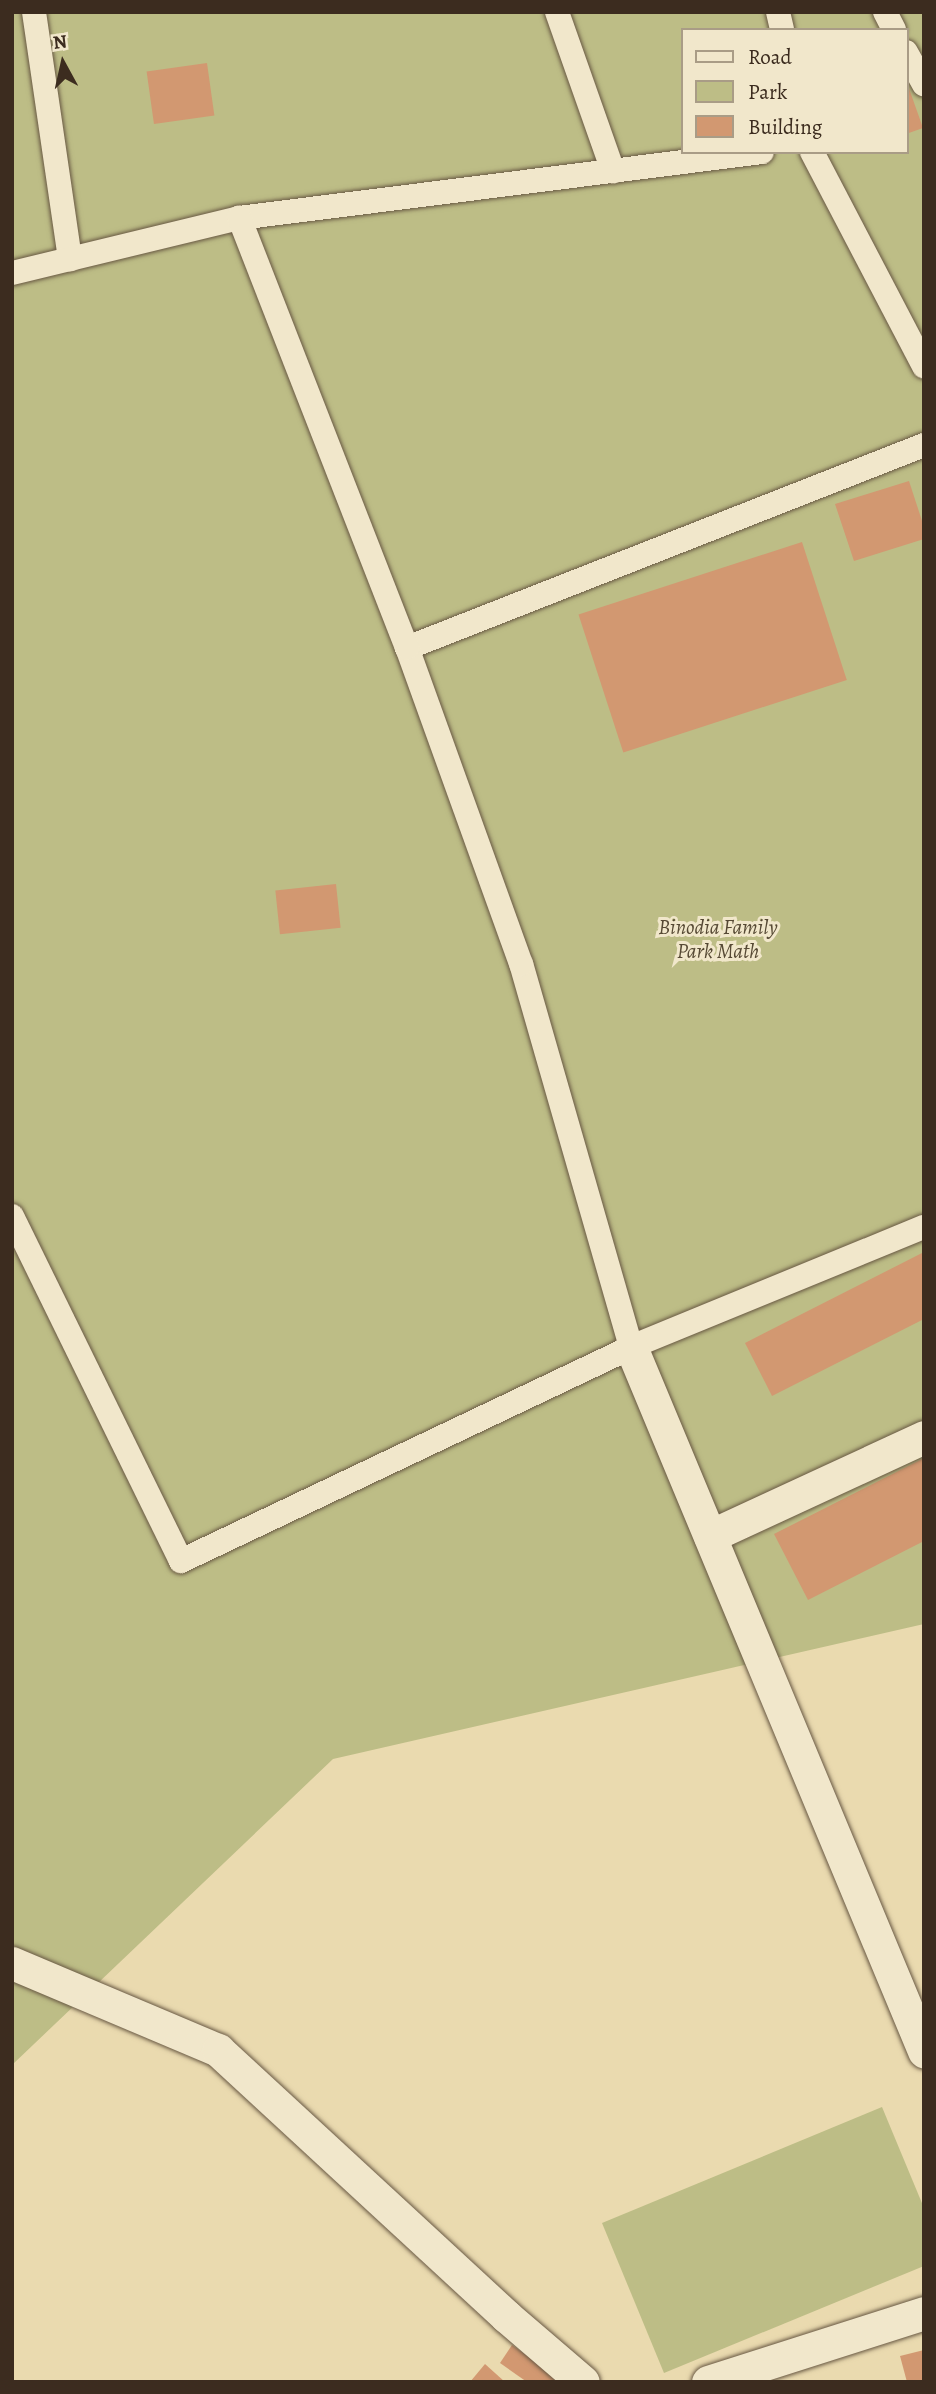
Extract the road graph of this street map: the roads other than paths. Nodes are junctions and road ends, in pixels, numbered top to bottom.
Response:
1 (34, 12) edge
2 (558, 12) edge
3 (885, 12) edge
4 (893, 28) edge
5 (908, 56) edge
6 (924, 84) edge
7 (746, 154) edge
8 (813, 154) edge
9 (613, 171) junction
10 (239, 218) junction
11 (70, 259) junction
12 (12, 273) edge
13 (924, 366) edge
14 (924, 445) edge
15 (407, 648) junction
16 (12, 1216) edge
17 (924, 1227) edge
18 (631, 1346) junction
19 (924, 1437) edge
20 (709, 1535) junction
21 (12, 1963) edge
22 (924, 2051) edge
23 (924, 2313) edge
24 (583, 2382) edge
25 (708, 2382) edge

1 - 11 street
2 - 9 street
3 - 4 street
5 - 6 street
7 - 9 street
8 - 13 street
9 - 10 street
10 - 11 street
10 - 15 street
11 - 12 street
14 - 15 street
15 - 18 street
16 - 18 street
17 - 18 street
18 - 20 street
19 - 20 street
20 - 22 street
21 - 24 street
23 - 25 street

